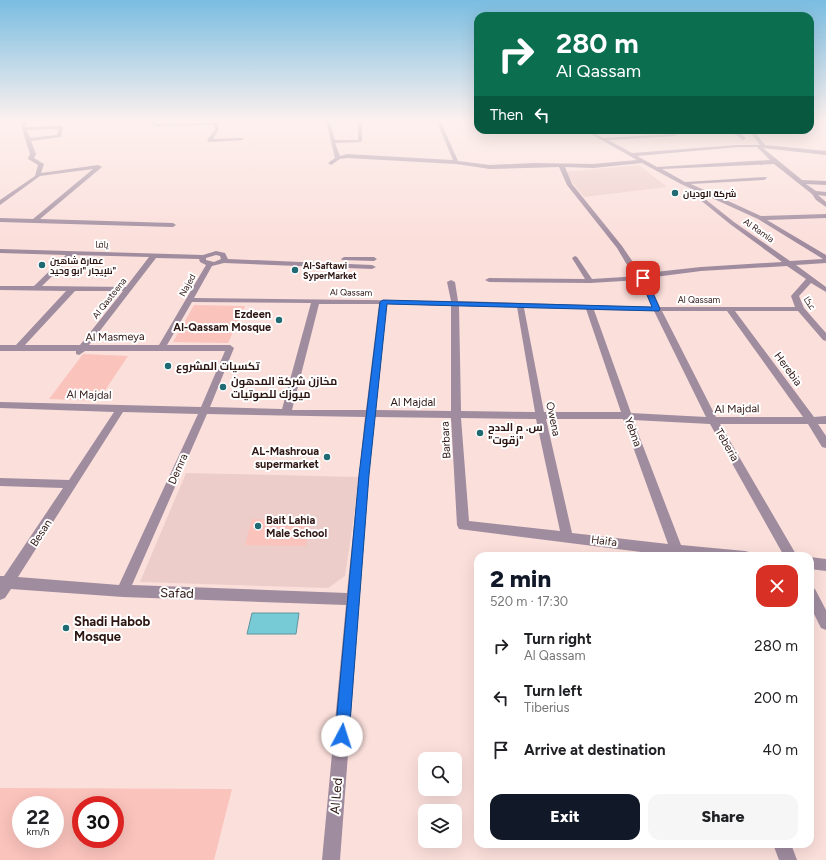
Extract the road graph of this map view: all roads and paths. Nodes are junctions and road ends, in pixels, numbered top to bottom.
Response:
1 (33, 160) edge
2 (335, 160) edge
3 (422, 160) edge
4 (643, 161) joint
5 (456, 162) joint
6 (775, 162) joint
7 (331, 163) dead end
8 (561, 165) junction
9 (658, 168) junction
10 (37, 175) junction
11 (764, 178) dead end
12 (800, 182) junction
13 (683, 183) junction
14 (826, 183) edge
15 (814, 193) junction
16 (826, 194) edge
17 (0, 203) edge
18 (826, 205) edge
19 (826, 216) edge
20 (760, 218) junction
21 (0, 220) edge
22 (34, 221) junction
23 (172, 224) dead end
24 (0, 251) edge
25 (72, 253) junction
26 (155, 254) junction
27 (203, 257) junction
28 (575, 258) dead end
29 (224, 259) junction
30 (826, 259) edge
31 (789, 262) junction
32 (373, 263) dead end
33 (210, 264) junction
34 (645, 276) junction
35 (811, 279) junction
36 (489, 280) dead end
37 (590, 281) junction
38 (451, 282) dead end
39 (36, 288) junction
40 (73, 288) junction
41 (129, 289) junction
42 (1, 290) edge
43 (826, 290) edge
44 (190, 300) junction
45 (316, 302) junction
46 (383, 302) junction
47 (455, 304) junction
48 (520, 305) junction
49 (589, 307) junction
50 (656, 309) junction
51 (729, 309) junction
52 (800, 309) junction
53 (826, 338) edge
54 (162, 347) junction
55 (0, 348) edge
56 (18, 348) junction
57 (230, 348) joint
58 (80, 351) junction
59 (0, 405) edge
60 (121, 408) junction
61 (204, 411) junction
62 (286, 413) junction
63 (371, 414) junction
64 (456, 414) junction
65 (540, 415) junction
66 (627, 416) junction
67 (810, 419) junction
68 (826, 420) edge
69 (713, 421) junction
70 (826, 444) edge
71 (0, 482) edge
72 (72, 484) junction
73 (463, 525) joint
74 (567, 537) junction
75 (671, 552) edge
76 (678, 552) edge
77 (789, 552) edge
78 (814, 564) edge
79 (826, 565) edge
80 (5, 582) edge
81 (123, 591) junction
82 (0, 594) edge
83 (353, 599) junction
84 (814, 601) edge
85 (826, 624) edge
86 (784, 848) edge
87 (331, 860) edge
88 (788, 860) edge

1 - 10 street
2 - 7 street
3 - 5 street
4 - 8 street
4 - 9 street
5 - 8 street
6 - 9 street
6 - 12 street
8 - 34 street
9 - 13 street
10 - 17 street
10 - 22 street
11 - 13 street
12 - 14 street
12 - 15 street
13 - 20 street
13 - 31 street, Al Ramla
15 - 16 street
15 - 18 street
19 - 20 street
20 - 30 street
21 - 22 street
22 - 23 street
24 - 25 street, يافا
25 - 26 street, يافا
25 - 39 street
26 - 27 street, يافا
26 - 41 street, Al Qasteena
27 - 29 street, يافا
27 - 33 street
28 - 37 street
29 - 32 street
29 - 33 street
30 - 31 street
31 - 34 street
31 - 35 street, Al Ramla
33 - 44 street, Najed
34 - 37 street
34 - 50 street, Teberia
35 - 43 street, Al Ramla
35 - 52 street, عكا
36 - 37 street
38 - 47 street, Barbara
39 - 40 street
39 - 42 street
40 - 41 street
40 - 56 street
41 - 58 street, Al Qasteena
44 - 45 street, Al Qassam
44 - 54 street, Najed
45 - 46 street, Al Qassam
45 - 62 street
46 - 47 street, Al Qassam
46 - 63 street, Al Led
47 - 48 street, Al Qassam
47 - 64 street, Barbara
48 - 49 street, Al Qassam
48 - 65 street, Owena
49 - 50 street, Al Qassam
49 - 66 street, Yebna
50 - 51 street, Al Qassam
50 - 69 street, Teberia
51 - 52 street, Al Qassam
51 - 67 street, Herebia
52 - 53 street, عكا
54 - 57 street, Al Masmeya
54 - 58 street, Al Masmeya
55 - 56 street, Al Masmeya
56 - 58 street, Al Masmeya
57 - 61 street, Demra
59 - 60 street, Al Majdal
60 - 61 street, Al Majdal
60 - 72 street, Besan
61 - 62 street, Al Majdal
61 - 81 street, Demra
62 - 63 street, Al Majdal
63 - 64 street, Al Majdal
63 - 83 street, Al Led
64 - 65 street, Al Majdal
64 - 73 street, Barbara
65 - 66 street, Al Majdal
65 - 74 street, Owena
66 - 69 street, Al Majdal
66 - 76 street, Yebna
67 - 68 street, Al Majdal
67 - 69 street, Al Majdal
67 - 70 street, Herebia
69 - 77 street, Teberia
71 - 72 street
72 - 80 street, Besan
73 - 74 street, Haifa
74 - 75 street, Haifa
78 - 79 street
80 - 81 street, Safad
80 - 82 street, Besan
81 - 83 street, Safad
83 - 87 street, Al Led
84 - 85 street
86 - 88 street

